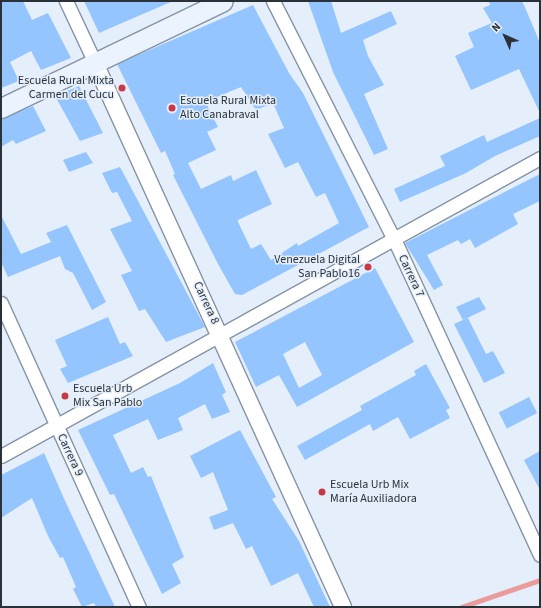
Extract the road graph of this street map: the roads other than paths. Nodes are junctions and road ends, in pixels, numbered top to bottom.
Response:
1 (66, 1) edge
2 (223, 1) edge
3 (273, 1) edge
4 (95, 63) junction
5 (1, 108) edge
6 (540, 158) edge
7 (394, 239) junction
8 (1, 303) edge
9 (221, 334) junction
10 (56, 425) junction
11 (1, 456) edge
12 (540, 555) edge
13 (139, 607) edge
14 (343, 607) edge

1 - 4 street, Carrera 8
2 - 4 main road
3 - 7 street, Carrera 7
4 - 5 main road
4 - 9 street, Carrera 8
6 - 7 street
7 - 9 street
7 - 12 street, Carrera 7
8 - 10 street, Carrera 9
9 - 10 street
9 - 14 street, Carrera 8
10 - 11 street
10 - 13 street, Carrera 9

